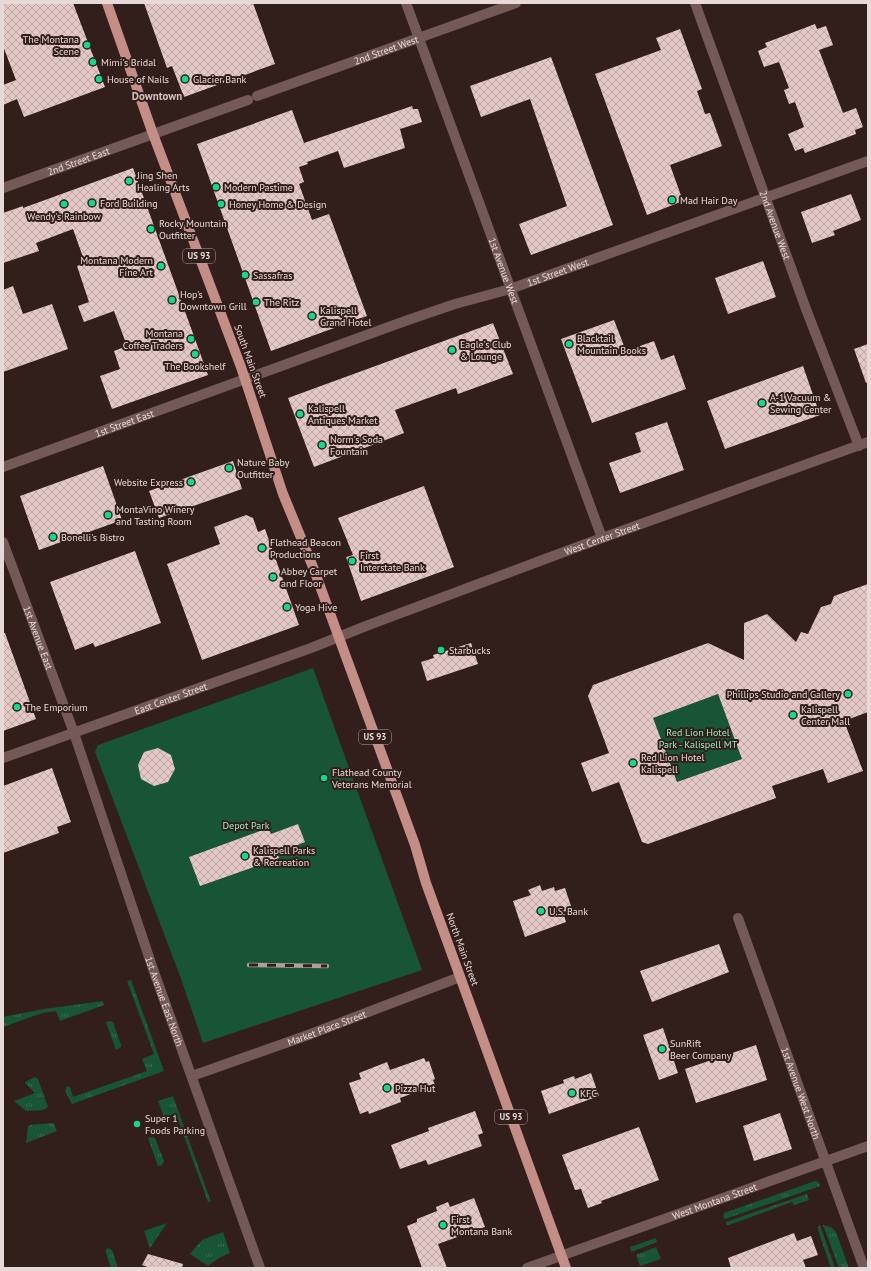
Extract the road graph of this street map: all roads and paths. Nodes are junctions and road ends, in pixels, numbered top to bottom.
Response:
1 (107, 3) edge
2 (406, 3) edge
3 (516, 3) edge
4 (695, 3) edge
5 (419, 38) junction
6 (153, 134) junction
7 (868, 161) edge
8 (3, 188) edge
9 (766, 198) junction
10 (510, 289) junction
11 (245, 379) junction
12 (864, 444) edge
13 (3, 467) edge
14 (602, 538) junction
15 (3, 542) edge
16 (338, 637) junction
17 (74, 734) junction
18 (3, 758) edge
19 (738, 918) dead end
20 (460, 978) junction
21 (192, 1076) junction
22 (868, 1146) edge
23 (825, 1160) junction
24 (561, 1256) junction
25 (260, 1268) edge
26 (527, 1268) edge
27 (566, 1268) edge
28 (864, 1268) edge

1 - 6 main road, South Main Street / US 93
2 - 5 street, 1st Avenue West
3 - 5 street, 2nd Street West
4 - 9 street, 2nd Avenue West
5 - 6 street, 2nd Street West
5 - 10 street, 1st Avenue West
6 - 8 street, 2nd Street East
6 - 11 main road, South Main Street / US 93
7 - 9 street, 1st Street West
9 - 10 street, 1st Street West
9 - 12 street, 2nd Avenue West
10 - 11 street, 1st Street West
10 - 14 street, 1st Avenue West
11 - 13 street, 1st Street East
11 - 16 main road, South Main Street / US 93
12 - 14 street, West Center Street
14 - 16 street, West Center Street
15 - 17 street, 1st Avenue East
16 - 17 street, East Center Street
16 - 20 main road, North Main Street / US 93
17 - 18 street, East Center Street
17 - 21 street, 1st Avenue East North
19 - 23 street, 1st Avenue West North
20 - 21 street, Market Place Street
20 - 24 main road, North Main Street / US 93
21 - 25 street, 1st Avenue East North
22 - 23 street, West Montana Street
23 - 24 street, West Montana Street
23 - 28 street, 1st Avenue West North
24 - 26 street, West Montana Street
24 - 27 main road, North Main Street / US 93

